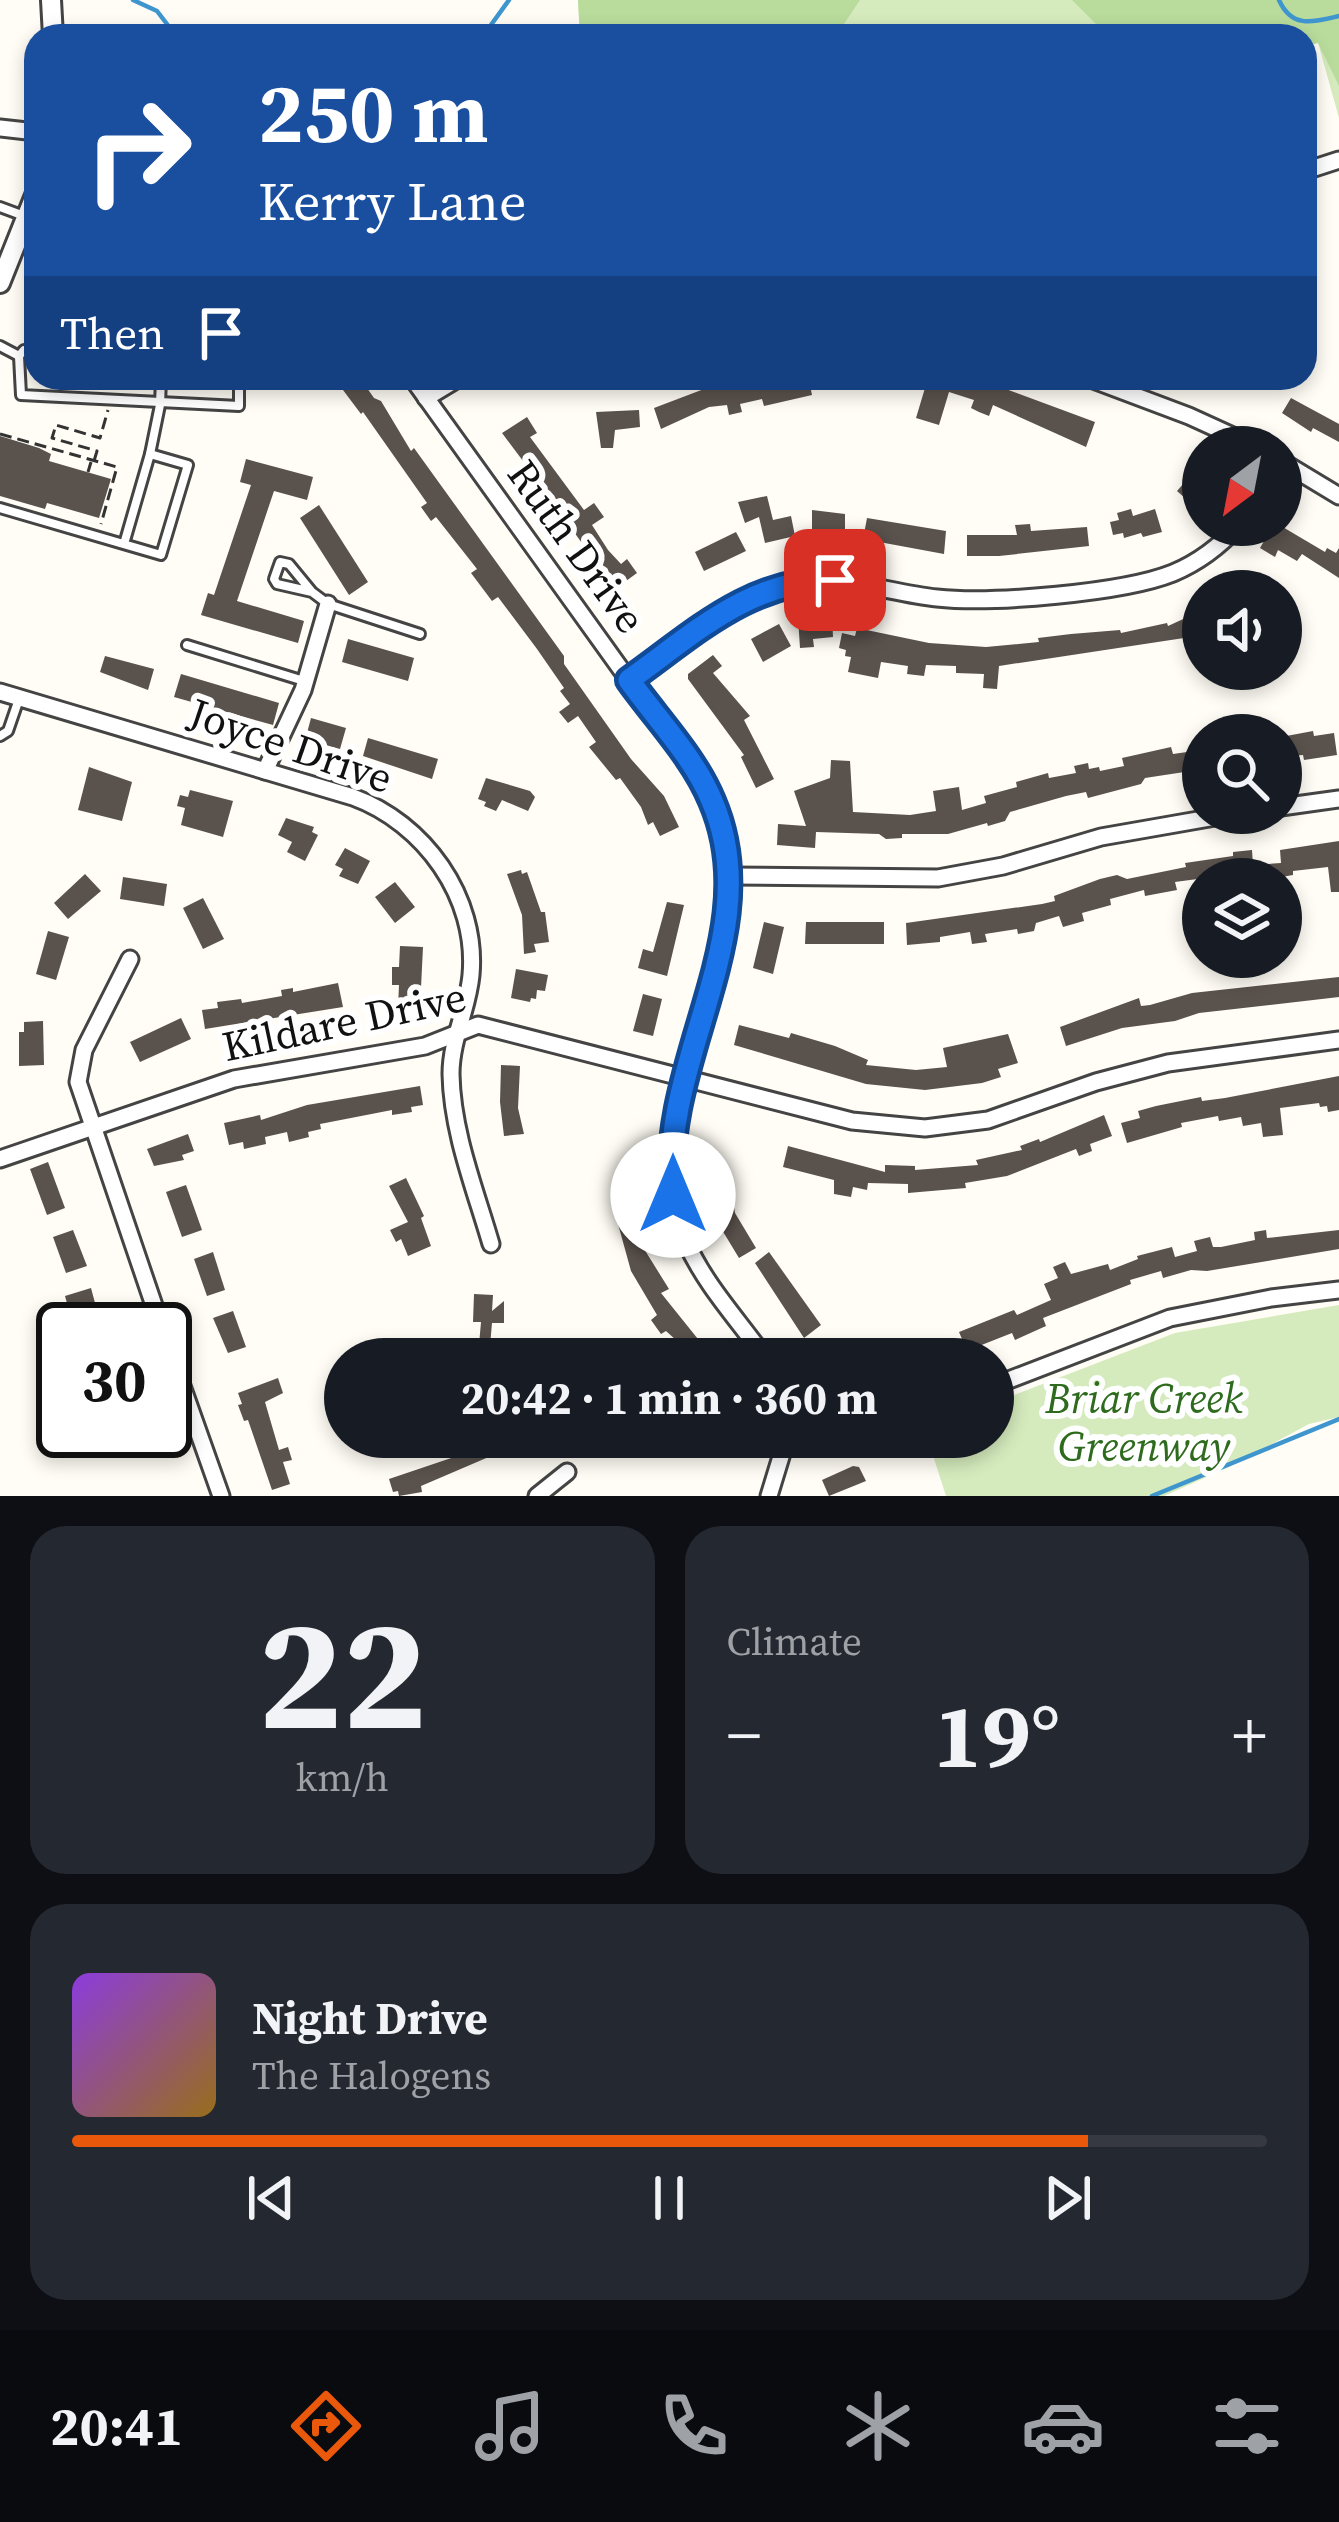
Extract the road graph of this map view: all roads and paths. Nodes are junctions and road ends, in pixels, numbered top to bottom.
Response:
1 (24, 228) edge
2 (0, 283) edge
3 (0, 346) edge
4 (24, 350) edge
5 (19, 356) junction
6 (161, 390) edge
7 (239, 390) edge
8 (420, 390) edge
9 (439, 390) edge
10 (1119, 390) edge
11 (426, 398) junction
12 (160, 405) junction
13 (108, 408) dead end
14 (1211, 426) edge
15 (0, 434) edge
16 (100, 438) junction
17 (97, 451) junction
18 (150, 454) junction
19 (93, 460) junction
20 (88, 472) dead end
21 (1302, 474) edge
22 (1339, 496) edge
23 (0, 508) edge
24 (100, 526) dead end
25 (124, 544) junction
26 (1216, 546) edge
27 (312, 592) junction
28 (328, 604) junction
29 (420, 634) dead end
30 (187, 645) dead end
31 (629, 680) junction
32 (306, 681) junction
33 (0, 692) edge
34 (19, 698) junction
35 (0, 736) edge
36 (265, 771) junction
37 (1339, 799) edge
38 (1302, 804) edge
39 (1182, 823) edge
40 (730, 876) junction
41 (130, 959) dead end
42 (456, 1036) junction
43 (1339, 1040) edge
44 (686, 1078) junction
45 (90, 1127) junction
46 (0, 1160) edge
47 (491, 1244) dead end
48 (1339, 1290) edge
49 (152, 1302) edge
50 (751, 1338) edge
51 (1014, 1378) edge
52 (192, 1414) edge
53 (781, 1458) edge
54 (567, 1472) dead end
55 (221, 1496) edge
56 (537, 1496) edge
57 (769, 1496) edge

1 - 2 street
3 - 5 lane
4 - 5 lane
5 - 12 lane
6 - 12 lane
7 - 12 lane
8 - 11 street, Ruth Drive
9 - 11 street
10 - 14 street
11 - 31 street, Ruth Drive
12 - 18 lane
13 - 16 path
15 - 19 path
16 - 17 path
16 - 17 path
17 - 19 path
18 - 25 lane
18 - 25 lane
19 - 20 path
19 - 24 path
21 - 22 street
23 - 25 lane
26 - 31 street
27 - 27 lane
27 - 28 lane
28 - 29 lane
28 - 32 street
30 - 32 lane
31 - 40 street, Ruth Drive
32 - 36 street
33 - 34 street, Joyce Drive
34 - 35 lane
34 - 36 street, Joyce Drive
36 - 42 street, Joyce Drive
37 - 38 street
39 - 40 street
40 - 44 street, Ruth Drive
41 - 45 street
42 - 44 street, Kildare Drive
42 - 45 street, Kildare Drive
42 - 47 street, Joyce Drive
43 - 44 street, Kildare Drive
44 - 50 street, Ruth Drive
45 - 46 street, Kildare Drive
45 - 49 street
48 - 51 street
52 - 55 street
53 - 57 street
54 - 56 street

